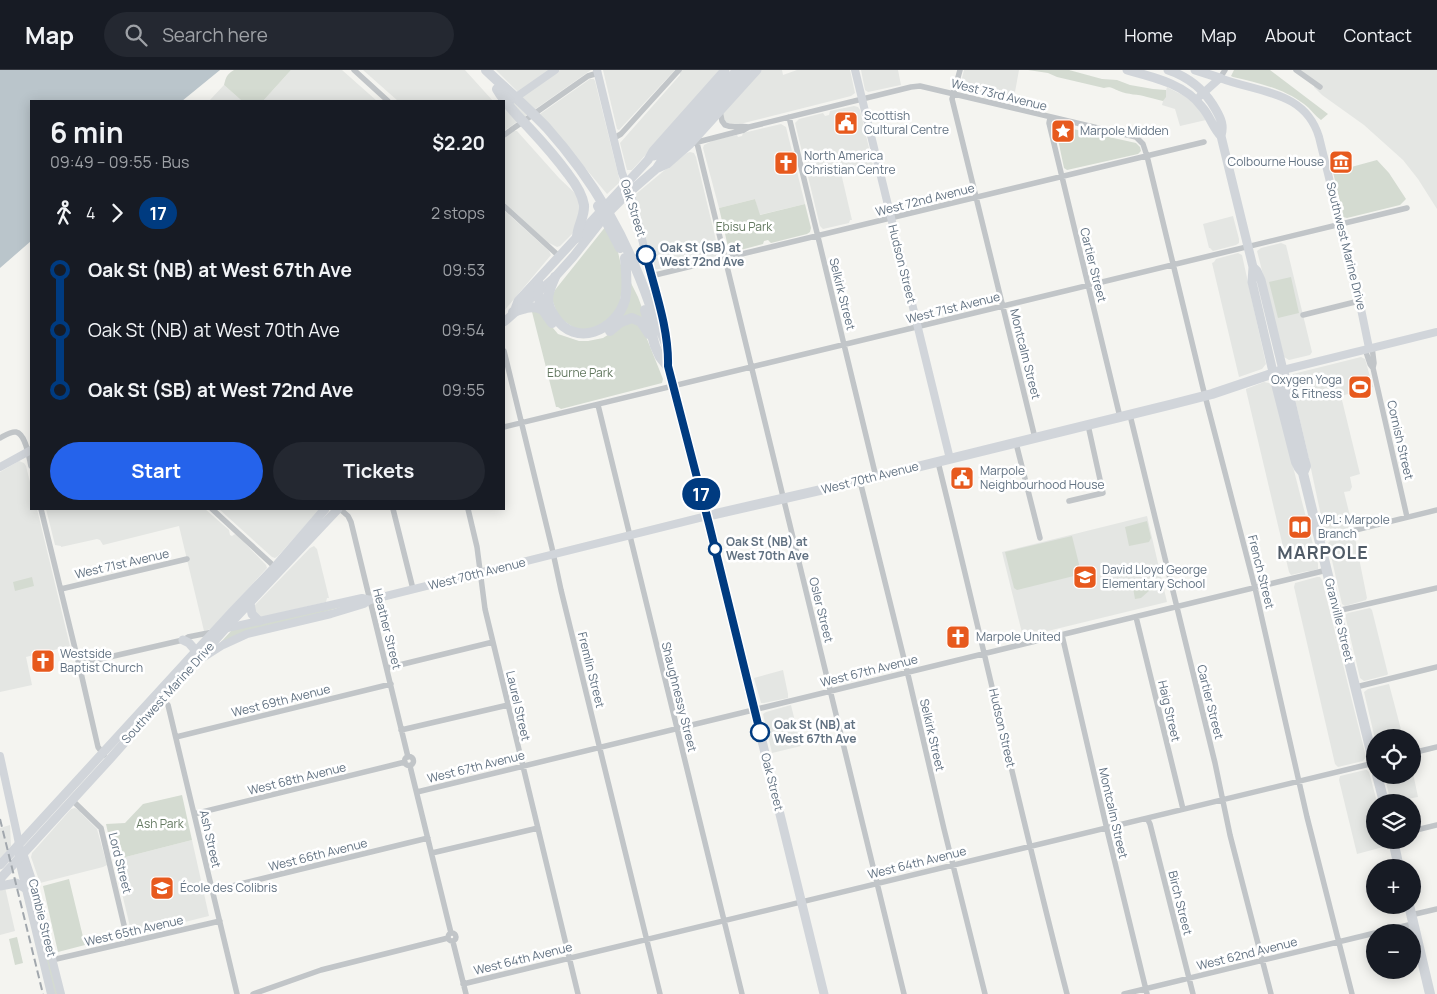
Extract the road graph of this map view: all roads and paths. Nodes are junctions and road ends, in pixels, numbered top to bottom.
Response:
1 (354, 70) edge
2 (478, 70) edge
3 (486, 70) edge
4 (555, 70) edge
5 (679, 70) edge
6 (725, 70) edge
7 (737, 70) edge
8 (746, 70) edge
9 (756, 70) edge
10 (855, 70) edge
11 (960, 70) edge
12 (1126, 70) edge
13 (1168, 70) edge
14 (1194, 70) edge
15 (1296, 70) edge
16 (598, 71) edge
17 (1223, 74) edge
18 (1320, 87) dead end
19 (497, 89) junction
20 (1204, 92) junction
21 (954, 93) junction
22 (862, 99) junction
23 (1196, 99) junction
24 (387, 100) edge
25 (504, 100) edge
26 (505, 101) edge
27 (505, 104) edge
28 (720, 111) junction
29 (789, 116) junction
30 (1050, 118) junction
31 (749, 127) junction
32 (505, 133) edge
33 (1221, 136) junction
34 (614, 138) junction
35 (688, 139) junction
36 (1204, 142) dead end
37 (1147, 156) junction
38 (648, 160) junction
39 (1061, 177) junction
40 (627, 188) junction
41 (976, 198) junction
42 (505, 207) edge
43 (1407, 208) dead end
44 (891, 218) junction
45 (1340, 224) junction
46 (817, 236) junction
47 (577, 238) junction
48 (1248, 246) junction
49 (560, 257) junction
50 (725, 258) junction
51 (628, 260) junction
52 (1174, 264) junction
53 (651, 276) junction
54 (555, 277) junction
55 (538, 280) junction
56 (1088, 285) junction
57 (538, 293) junction
58 (1359, 301) junction
59 (1003, 306) junction
60 (541, 309) junction
61 (513, 312) junction
62 (1303, 315) dead end
63 (505, 321) edge
64 (918, 327) junction
65 (1437, 332) edge
66 (844, 345) junction
67 (655, 346) junction
68 (667, 347) junction
69 (1369, 348) junction
70 (505, 355) edge
71 (668, 366) junction
72 (751, 367) junction
73 (1278, 371) junction
74 (674, 386) junction
75 (1205, 396) junction
76 (598, 405) junction
77 (1125, 416) junction
78 (522, 423) junction
79 (1088, 425) junction
80 (505, 427) edge
81 (0, 438) edge
82 (1035, 438) junction
83 (1016, 443) junction
84 (30, 451) edge
85 (950, 458) junction
86 (938, 462) junction
87 (0, 467) edge
88 (876, 477) junction
89 (860, 480) junction
90 (784, 498) junction
91 (1070, 501) dead end
92 (42, 510) edge
93 (213, 510) edge
94 (324, 510) edge
95 (338, 510) edge
96 (340, 510) edge
97 (393, 510) edge
98 (468, 510) edge
99 (1437, 510) edge
100 (707, 516) junction
101 (1407, 517) junction
102 (629, 535) junction
103 (1040, 538) dead end
104 (1319, 539) junction
105 (553, 555) junction
106 (187, 560) dead end
107 (277, 569) junction
108 (1327, 570) junction
109 (480, 573) junction
110 (1254, 588) junction
111 (1437, 588) edge
112 (61, 589) junction
113 (413, 589) junction
114 (370, 600) junction
115 (250, 603) junction
116 (1177, 607) junction
117 (1337, 611) junction
118 (1136, 617) junction
119 (259, 621) junction
120 (224, 629) junction
121 (214, 632) junction
122 (1062, 635) junction
123 (183, 640) junction
124 (493, 642) junction
125 (196, 651) junction
126 (985, 654) junction
127 (79, 664) junction
128 (195, 664) junction
129 (387, 668) junction
130 (1437, 668) edge
131 (908, 672) junction
132 (390, 684) junction
133 (1356, 688) junction
134 (831, 691) junction
135 (160, 697) junction
136 (508, 705) junction
137 (754, 710) junction
138 (677, 728) junction
139 (1366, 729) edge
140 (401, 730) junction
141 (176, 737) junction
142 (600, 747) junction
143 (1437, 747) edge
144 (1421, 751) edge
145 (0, 756) edge
146 (106, 756) junction
147 (408, 762) junction
148 (522, 766) junction
149 (1366, 766) edge
150 (1300, 781) junction
151 (416, 792) junction
152 (72, 800) junction
153 (1223, 800) junction
154 (1183, 809) junction
155 (194, 814) junction
156 (1147, 818) junction
157 (1437, 825) edge
158 (538, 828) junction
159 (1106, 828) junction
160 (1421, 829) edge
161 (428, 838) junction
162 (19, 844) junction
163 (1030, 846) junction
164 (432, 854) junction
165 (21, 857) junction
166 (0, 865) edge
167 (953, 865) junction
168 (0, 880) edge
169 (877, 883) junction
170 (0, 886) edge
171 (25, 888) junction
172 (212, 891) junction
173 (801, 902) junction
174 (1437, 909) edge
175 (1411, 915) edge
176 (724, 921) junction
177 (220, 922) junction
178 (1394, 924) edge
179 (1366, 935) edge
180 (450, 938) junction
181 (647, 940) junction
182 (1340, 941) junction
183 (128, 942) junction
184 (570, 958) junction
185 (52, 960) junction
186 (1262, 960) junction
187 (1189, 978) junction
188 (463, 984) junction
189 (1147, 991) edge
190 (51, 994) edge
191 (61, 994) edge
192 (237, 994) edge
193 (253, 994) edge
194 (466, 994) edge
195 (578, 994) edge
196 (660, 994) edge
197 (742, 994) edge
198 (824, 994) edge
199 (904, 994) edge
200 (985, 994) edge
201 (1067, 994) edge
202 (1124, 994) edge
203 (1193, 994) edge
204 (1271, 994) edge
205 (1352, 994) edge
206 (1430, 994) edge

1 - 24 street
2 - 19 highway
3 - 51 highway
4 - 27 main road
5 - 34 street
6 - 38 main road
7 - 35 main road
8 - 35 main road
9 - 28 main road
10 - 22 main road, Hudson Street
11 - 21 street, Montcalm Street
12 - 23 main road
13 - 20 main road
14 - 17 main road
15 - 18 street
16 - 32 street
16 - 34 main road, Oak Street
17 - 20 main road
17 - 45 main road, Southwest Marine Drive
19 - 25 highway
19 - 51 highway
20 - 23 main road
20 - 33 main road, Granville Street
21 - 22 street, West 73rd Avenue
21 - 30 street, West 73rd Avenue
21 - 41 street, Montcalm Street
22 - 29 street, West 73rd Avenue
22 - 44 main road, Hudson Street
23 - 33 main road, Granville Street
26 - 47 highway
28 - 31 street, West 73rd Avenue
28 - 35 main road
29 - 31 street, West 73rd Avenue
29 - 46 street, Selkirk Street
30 - 37 street, West 73rd Avenue
30 - 39 street, Cartier Street
31 - 35 street, West 73rd Avenue
33 - 48 main road, Granville Street
34 - 40 main road, Oak Street
35 - 38 main road
35 - 40 main road
35 - 50 street, Osler Street
36 - 37 street, West 72nd Avenue
37 - 39 street, West 72nd Avenue
37 - 52 street, French Street
38 - 40 main road
39 - 41 street, West 72nd Avenue
39 - 56 street, Cartier Street
40 - 47 main road
40 - 53 main road, Oak Street
40 - 54 main road
41 - 44 street, West 72nd Avenue
41 - 59 street, Montcalm Street
42 - 49 street
43 - 45 street, West 71st Avenue
44 - 46 street, West 72nd Avenue
44 - 64 main road, Hudson Street
45 - 48 street, West 71st Avenue
45 - 58 main road, Southwest Marine Drive
46 - 50 street, West 72nd Avenue
46 - 66 street, Selkirk Street
47 - 49 main road
48 - 52 street, West 71st Avenue
48 - 73 main road, Granville Street
49 - 55 main road
50 - 53 street, West 72nd Avenue
50 - 72 street, Osler Street
51 - 54 highway
51 - 67 highway, Oak Street
51 - 68 highway, Oak Street
52 - 56 street, West 71st Avenue
52 - 75 street, French Street
53 - 68 main road, Oak Street
54 - 57 main road
55 - 57 highway
55 - 61 main road
56 - 59 street, West 71st Avenue
56 - 77 street, Cartier Street
57 - 60 highway
57 - 61 main road
58 - 62 street
58 - 69 main road, Southwest Marine Drive
59 - 64 street, West 71st Avenue
59 - 82 street, Montcalm Street
60 - 61 highway
60 - 67 highway
61 - 63 main road
64 - 66 street, West 71st Avenue
64 - 85 main road, Hudson Street
65 - 69 main road
66 - 72 street, West 71st Avenue
66 - 88 street, Selkirk Street
67 - 71 highway, Oak Street
68 - 71 highway, Oak Street
69 - 73 main road, West 70th Avenue
69 - 101 street, Cornish Street
70 - 78 street, Fremlin Street
71 - 74 highway, Oak Street
72 - 74 street, West 71st Avenue
72 - 90 street, Osler Street
73 - 75 highway, West 70th Avenue
73 - 104 highway, Granville Street
74 - 76 street, West 71st Avenue
74 - 100 highway, Oak Street
75 - 77 highway, West 70th Avenue
75 - 110 street, French Street
76 - 78 street, West 71st Avenue
76 - 102 street, Shaughnessy Street
77 - 79 highway, West 70th Avenue
77 - 116 street, Cartier Street
78 - 80 street, West 71st Avenue
78 - 105 street, Fremlin Street
79 - 82 highway, West 70th Avenue
79 - 91 street
81 - 84 street
82 - 83 highway, West 70th Avenue
83 - 85 highway, West 70th Avenue
83 - 103 street
84 - 87 main road
85 - 86 highway, West 70th Avenue
86 - 88 highway, West 70th Avenue
86 - 126 street, Hudson Street
88 - 89 highway, West 70th Avenue
89 - 90 highway, West 70th Avenue
89 - 131 street, Selkirk Street
90 - 100 highway, West 70th Avenue
90 - 134 street, Osler Street
92 - 112 street
93 - 107 street
94 - 107 main road, Southwest Marine Drive
95 - 107 main road, Southwest Marine Drive
96 - 114 street, Heather Street
97 - 113 street
98 - 109 street, Laurel Street
99 - 101 street
100 - 102 main road, West 70th Avenue
100 - 137 main road, Oak Street
101 - 104 street
102 - 105 main road, West 70th Avenue
102 - 138 street, Shaughnessy Street
104 - 108 highway, Granville Street
105 - 109 main road, West 70th Avenue
105 - 142 street, Fremlin Street
106 - 112 street, West 71st Avenue
107 - 115 main road, Southwest Marine Drive
107 - 121 main road, Southwest Marine Drive
108 - 110 street, West 67th Avenue
108 - 117 highway, Granville Street
109 - 113 main road, West 70th Avenue
109 - 124 street, Laurel Street
110 - 116 street, West 67th Avenue
110 - 150 street, French Street
111 - 117 street
112 - 127 street
113 - 114 main road, West 70th Avenue
114 - 119 main road, West 70th Avenue
114 - 128 main road, West 70th Avenue
114 - 129 street, Heather Street
115 - 119 main road
115 - 120 main road, Southwest Marine Drive
116 - 118 street, West 67th Avenue
116 - 153 street, Cartier Street
117 - 133 highway, Granville Street
118 - 122 street, West 67th Avenue
118 - 154 street, Haig Street
119 - 120 main road, West 70th Avenue
120 - 121 main road, West 70th Avenue
120 - 128 main road, Southwest Marine Drive
121 - 123 street, West 70th Avenue
121 - 125 main road, Southwest Marine Drive
122 - 126 street, West 67th Avenue
122 - 159 street, Montcalm Street
123 - 125 main road
123 - 127 street, West 70th Avenue
124 - 129 street
124 - 136 street, Laurel Street
125 - 135 main road, Southwest Marine Drive
126 - 131 street, West 67th Avenue
126 - 163 street, Hudson Street
127 - 146 street
128 - 135 main road, Southwest Marine Drive
129 - 132 street, Heather Street
130 - 133 street
131 - 134 street, West 67th Avenue
131 - 167 street, Selkirk Street
132 - 140 street, Heather Street
132 - 141 street, West 69th Avenue
133 - 139 highway, Granville Street
134 - 137 street, West 67th Avenue
134 - 169 street, Osler Street
135 - 141 street, Ash Street
135 - 146 main road, Southwest Marine Drive
136 - 140 street
136 - 148 street, Laurel Street
137 - 138 street, West 67th Avenue
137 - 173 main road, Oak Street
138 - 142 street, West 67th Avenue
138 - 176 street, Shaughnessy Street
140 - 147 street, Heather Street
141 - 155 street, Ash Street
142 - 148 street, West 67th Avenue
142 - 181 street, Fremlin Street
143 - 144 street
145 - 162 main road, Cambie Street
146 - 152 main road, Southwest Marine Drive
146 - 162 main road, Southwest Marine Drive
147 - 151 street, Heather Street
147 - 155 street, West 68th Avenue
148 - 151 street, West 67th Avenue
148 - 158 street, Laurel Street
149 - 150 street, West 64th Avenue
150 - 153 street, West 64th Avenue
150 - 182 street, French Street
151 - 161 street, Heather Street
152 - 165 main road, Southwest Marine Drive
152 - 183 street, Lord Street
153 - 154 street, West 64th Avenue
153 - 186 street, Cartier Street
154 - 156 street, West 64th Avenue
155 - 172 street, Ash Street
156 - 159 street, West 64th Avenue
156 - 187 street, Birch Street
157 - 160 street
158 - 164 street
158 - 184 street, Laurel Street
159 - 163 street, West 64th Avenue
159 - 189 street, Montcalm Street
161 - 164 street, Heather Street
161 - 172 street, West 66th Avenue
162 - 165 main road, Cambie Street
162 - 166 main road, Southwest Marine Drive
163 - 167 street, West 64th Avenue
163 - 201 street, Hudson Street
164 - 180 street, Heather Street
165 - 168 main road, Southwest Marine Drive
165 - 171 main road, Cambie Street
165 - 185 main road, Cambie Street
167 - 169 street, West 64th Avenue
167 - 200 street, Selkirk Street
169 - 173 street, West 64th Avenue
169 - 199 street, Osler Street
170 - 171 main road
171 - 190 main road, Cambie Street
172 - 177 street, Ash Street
173 - 176 street, West 64th Avenue
173 - 198 main road, Oak Street
174 - 175 street, West 62nd Avenue
175 - 178 street, West 62nd Avenue
175 - 206 highway
176 - 181 street, West 64th Avenue
176 - 197 street, Shaughnessy Street
177 - 183 street, West 65th Avenue
177 - 192 street, Ash Street
179 - 182 street, West 62nd Avenue
180 - 188 street, Heather Street
180 - 193 street
181 - 184 street, West 64th Avenue
181 - 196 street, Fremlin Street
182 - 186 street, West 62nd Avenue
182 - 205 street, French Street
183 - 185 street, West 65th Avenue
184 - 188 street, West 64th Avenue
184 - 195 street, Laurel Street
185 - 191 main road, Cambie Street
186 - 187 street, West 62nd Avenue
186 - 204 street, Cartier Street
187 - 189 street, West 62nd Avenue
187 - 203 street, Birch Street
188 - 194 street, Heather Street
189 - 202 street, West 62nd Avenue

